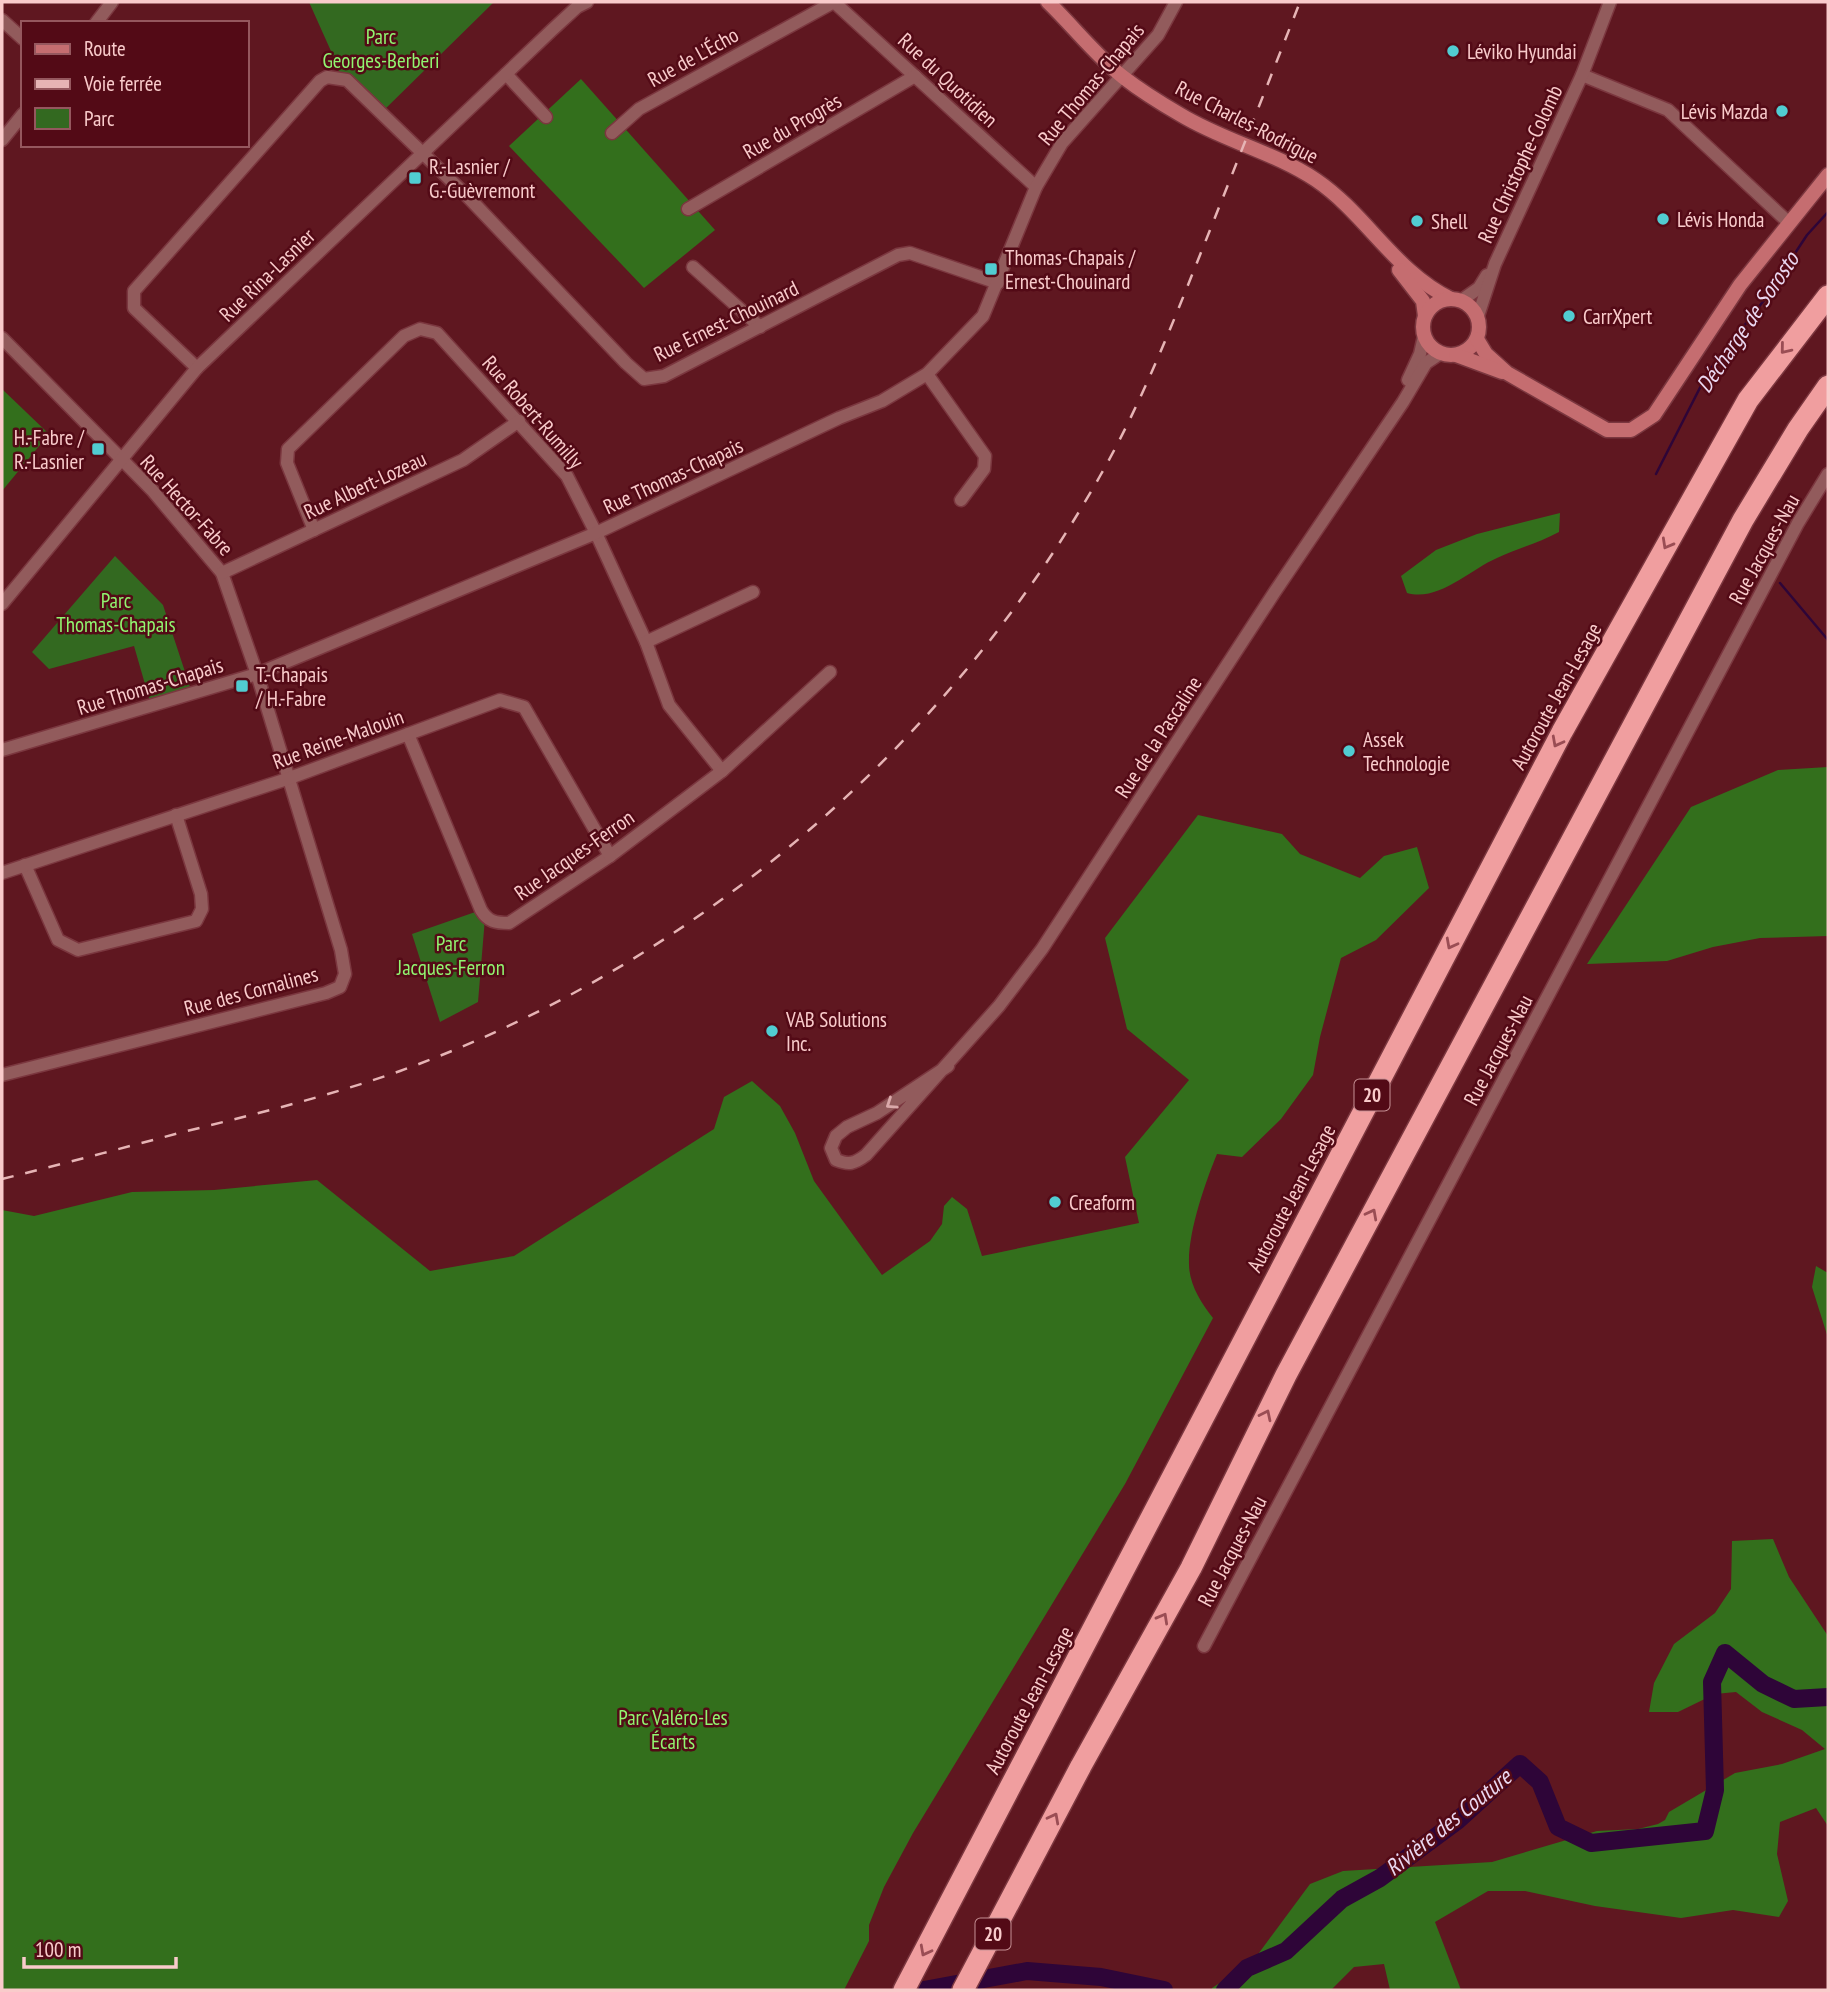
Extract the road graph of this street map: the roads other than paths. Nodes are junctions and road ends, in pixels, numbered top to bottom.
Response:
1 (112, 2) edge
2 (834, 2) edge
3 (1048, 2) edge
4 (1176, 2) edge
5 (1610, 2) edge
6 (579, 4) edge
7 (2, 19) edge
8 (98, 21) edge
9 (21, 37) edge
10 (506, 74) junction
11 (1582, 75) junction
12 (915, 76) junction
13 (1123, 77) junction
14 (21, 116) edge
15 (546, 117) dead end
16 (612, 133) dead end
17 (2, 140) edge
18 (422, 154) junction
19 (1828, 175) edge
20 (1036, 187) junction
21 (688, 209) dead end
22 (1788, 222) junction
23 (1393, 256) junction
24 (1495, 264) junction
25 (693, 267) dead end
26 (998, 283) junction
27 (1828, 296) edge
28 (1456, 299) junction
29 (1425, 316) junction
30 (1478, 316) junction
31 (760, 327) junction
32 (1424, 335) junction
33 (2, 338) edge
34 (1477, 339) junction
35 (1448, 354) junction
36 (197, 369) junction
37 (1507, 373) junction
38 (927, 374) junction
39 (1828, 386) edge
40 (519, 421) junction
41 (1388, 422) junction
42 (121, 460) junction
43 (1828, 474) edge
44 (961, 500) dead end
45 (314, 530) junction
46 (596, 533) junction
47 (222, 573) junction
48 (753, 592) dead end
49 (2, 604) edge
50 (646, 642) junction
51 (830, 672) dead end
52 (257, 674) junction
53 (408, 734) junction
54 (2, 750) edge
55 (722, 771) junction
56 (287, 779) junction
57 (176, 815) junction
58 (610, 856) junction
59 (24, 865) junction
60 (2, 873) edge
61 (948, 1066) junction
62 (2, 1075) edge
63 (1204, 1646) dead end
64 (904, 1990) edge
65 (963, 1990) edge

1 - 8 street
2 - 12 street, Rue du Quotidien
2 - 16 street, Rue de L'Écho
3 - 13 street, Rue Charles-Rodrigue
4 - 13 street, Rue Thomas-Chapais
5 - 11 street, Rue Christophe-Colomb
6 - 10 street, Rue Rina-Lasnier
7 - 9 street
10 - 15 street
10 - 18 street, Rue Rina-Lasnier
11 - 22 street
11 - 24 street, Rue Christophe-Colomb
12 - 20 street, Rue du Quotidien
12 - 21 street, Rue du Progrès
13 - 20 street, Rue Thomas-Chapais
13 - 23 street, Rue Charles-Rodrigue
14 - 17 street
18 - 31 street, Rue Ernest-Chouinard
18 - 36 street, Rue Rina-Lasnier
18 - 36 street
19 - 22 street
20 - 26 street, Rue Thomas-Chapais
22 - 37 street
23 - 28 street, Rue Charles-Rodrigue
23 - 29 street, Rue Charles-Rodrigue
24 - 28 street, Rue Christophe-Colomb
24 - 30 street, Rue Christophe-Colomb
25 - 31 street
26 - 31 street, Rue Ernest-Chouinard
26 - 38 street, Rue Thomas-Chapais
27 -> 64 highway, Autoroute Jean-Lesage / 20
28 - 29 street
28 - 30 street
29 - 32 street
30 - 34 street
32 - 35 street
32 - 41 street, Rue de la Pascaline
33 - 42 street, Rue Hector-Fabre
34 - 35 street
34 - 37 street
35 - 37 street
35 - 41 street, Rue de la Pascaline
36 - 42 street, Rue Rina-Lasnier
38 - 44 street
38 - 46 street, Rue Thomas-Chapais
65 -> 39 highway, 20
40 - 45 street, Rue Albert-Lozeau
40 - 45 street, Rue Robert-Rumilly
40 - 46 street, Rue Robert-Rumilly
41 - 61 street, Rue de la Pascaline
42 - 47 street, Rue Hector-Fabre
42 - 49 street, Rue Rina-Lasnier
43 - 63 street, Rue Jacques-Nau
45 - 47 street, Rue Albert-Lozeau
46 - 50 street, Rue Robert-Rumilly
46 - 52 street, Rue Thomas-Chapais
47 - 52 street, Rue Hector-Fabre
48 - 50 street
50 - 55 street, Rue Robert-Rumilly
51 - 55 street, Rue Jacques-Ferron
52 - 54 street, Rue Thomas-Chapais
52 - 56 street, Rue Hector-Fabre
53 - 56 street, Rue Reine-Malouin
53 - 58 street, Rue Reine-Malouin
53 - 58 street, Rue Jacques-Ferron
55 - 58 street, Rue Jacques-Ferron
56 - 57 street, Rue Reine-Malouin
56 - 62 street, Rue des Cornalines
57 - 59 street, Rue Reine-Malouin
57 - 59 street
59 - 60 street, Rue Reine-Malouin
61 -> 61 street, Rue de la Pascaline

